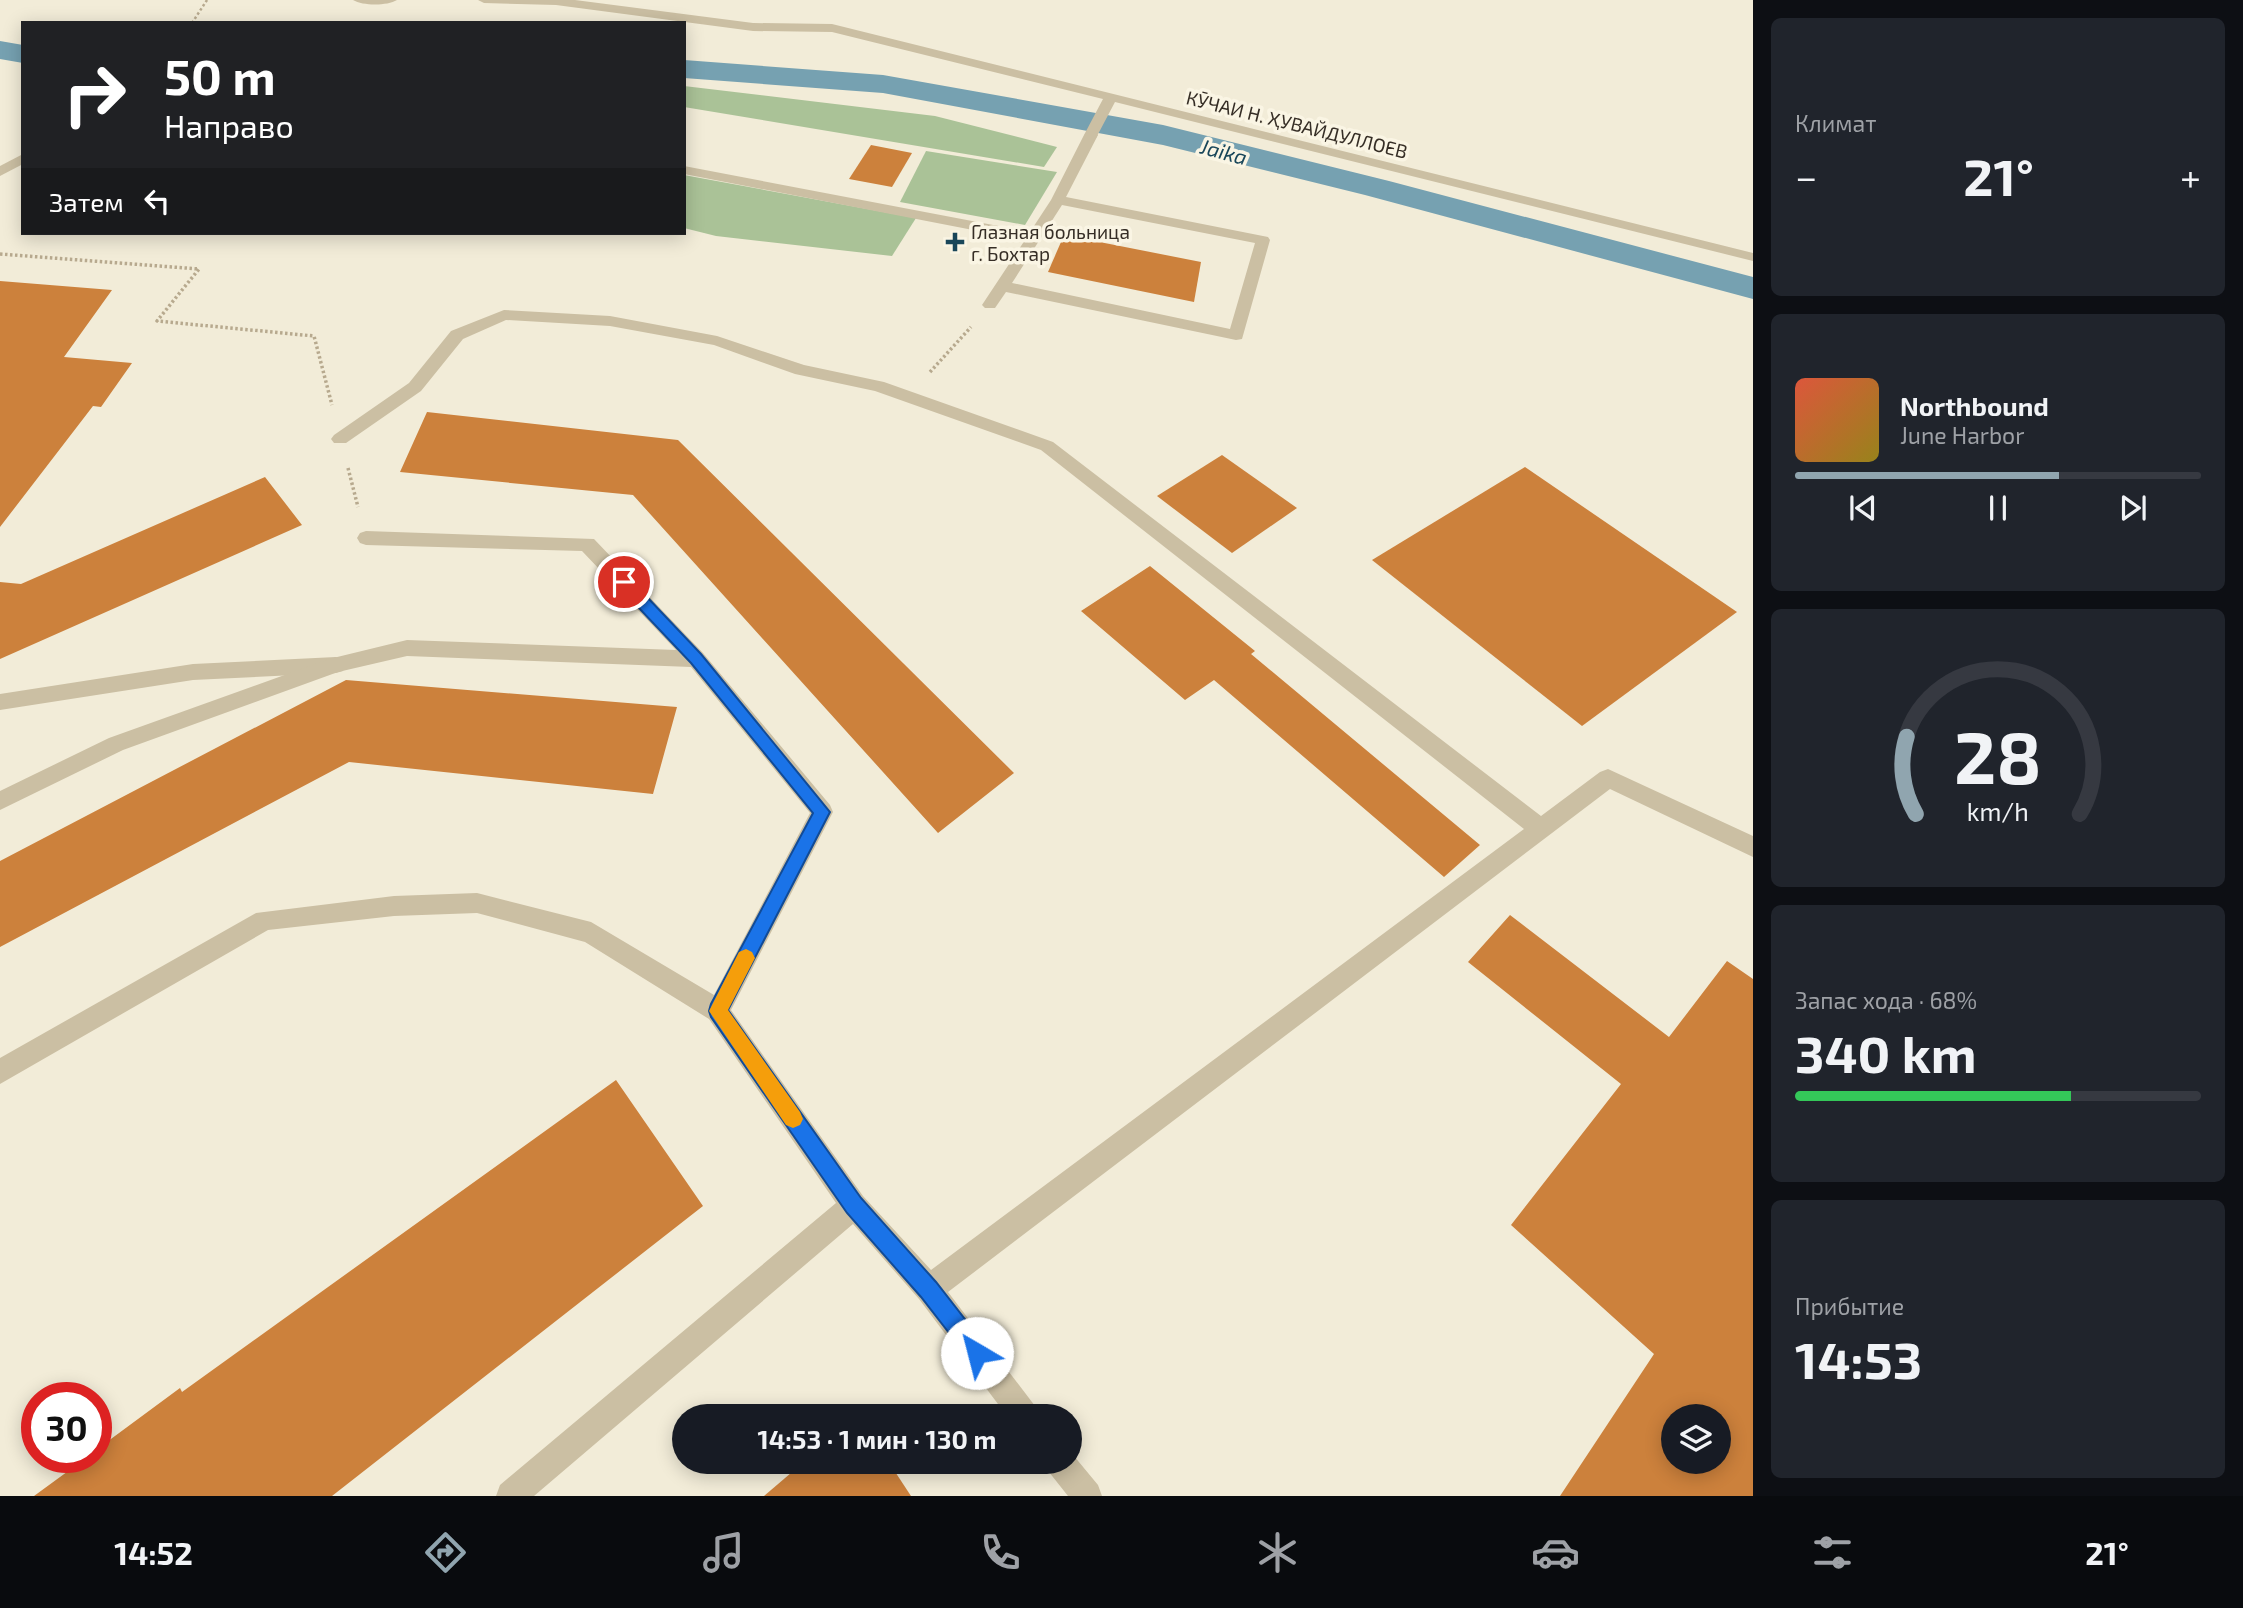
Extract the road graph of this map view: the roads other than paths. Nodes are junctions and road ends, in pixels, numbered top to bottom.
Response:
1 (359, 0) edge
2 (391, 0) edge
3 (484, 0) edge
4 (1111, 97) junction
5 (0, 155) edge
6 (19, 160) edge
7 (686, 170) edge
8 (0, 172) edge
9 (1058, 200) junction
10 (1034, 237) junction
11 (1753, 257) edge
12 (1002, 286) junction
13 (990, 305) road end
14 (341, 439) road end
15 (366, 538) road end
16 (696, 659) junction
17 (336, 665) junction
18 (0, 702) edge
19 (0, 801) edge
20 (1541, 829) junction
21 (1753, 847) edge
22 (718, 1011) junction
23 (0, 1072) edge
24 (854, 1205) junction
25 (929, 1289) junction
26 (1016, 1404) edge
27 (1070, 1474) edge
28 (511, 1496) edge
29 (1087, 1496) edge

1 - 2 street
3 - 4 street, КӮЧАИ Н. ҲУВАЙДУЛЛОЕВ
4 - 9 street
4 - 11 street, КӮЧАИ Н. ҲУВАЙДУЛЛОЕВ
5 - 6 street
6 - 8 street
7 - 10 street
9 - 10 street
9 - 12 street
10 - 12 street
12 - 13 street
14 - 20 street
15 - 16 street
16 - 17 street
16 - 22 street
17 - 18 street
17 - 19 street
20 - 21 street
20 - 25 street
22 - 23 street
22 - 24 street
24 - 25 street
24 - 28 street
25 - 26 street
27 - 29 street

